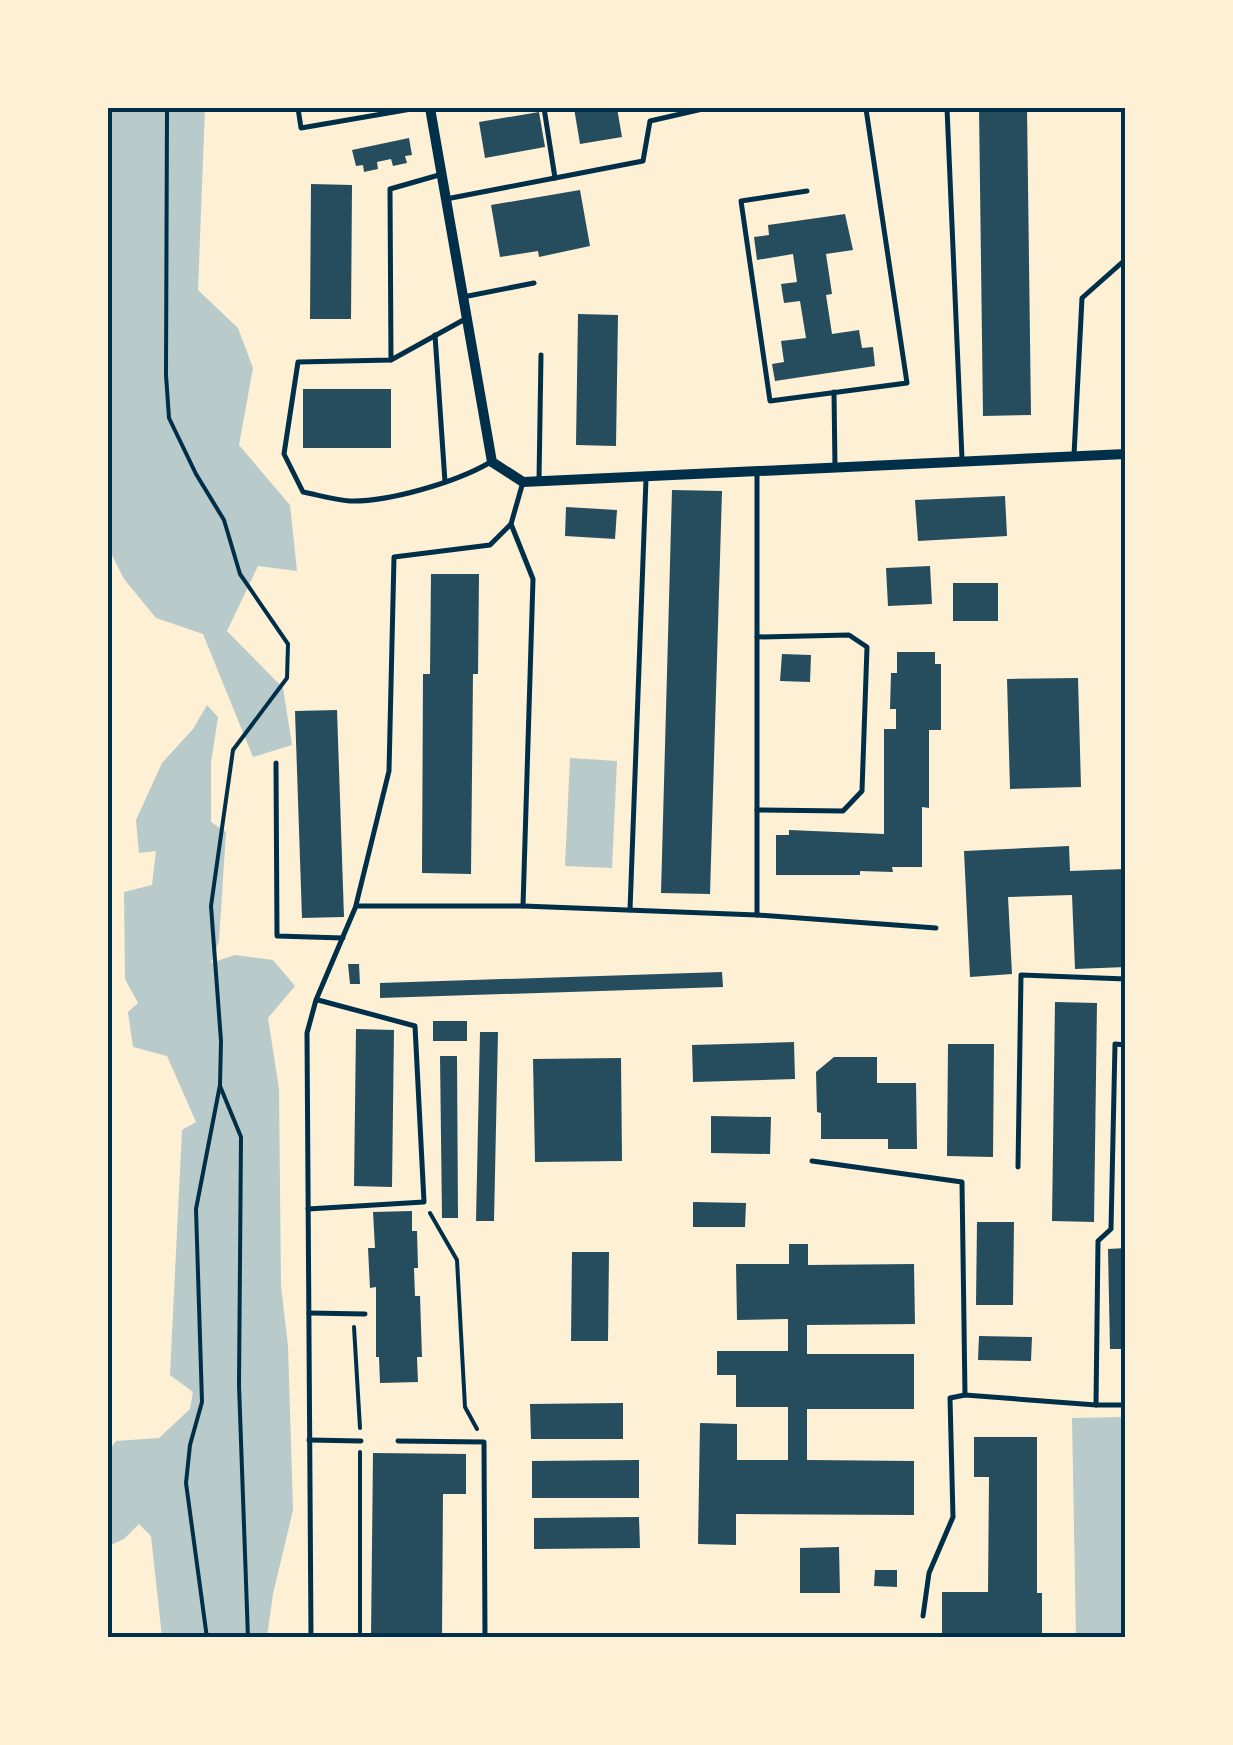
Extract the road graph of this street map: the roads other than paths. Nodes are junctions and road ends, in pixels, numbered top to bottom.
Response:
1 (298, 108) edge
2 (417, 108) edge
3 (430, 108) edge
4 (544, 108) edge
5 (706, 108) edge
6 (876, 108) edge
7 (946, 108) edge
8 (442, 174) junction
9 (555, 178) junction
10 (807, 191) dead end
11 (446, 199) junction
12 (1126, 259) edge
13 (534, 283) dead end
14 (463, 297) junction
15 (467, 318) junction
16 (435, 336) junction
17 (542, 355) dead end
18 (391, 360) junction
19 (834, 392) junction
20 (1126, 454) edge
21 (1074, 456) junction
22 (492, 462) junction
23 (962, 462) junction
24 (835, 468) junction
25 (757, 471) junction
26 (646, 476) junction
27 (539, 480) junction
28 (445, 482) junction
29 (522, 482) junction
30 (510, 524) junction
31 (757, 637) junction
32 (276, 763) dead end
33 (758, 810) junction
34 (356, 906) junction
35 (523, 906) junction
36 (630, 910) junction
37 (758, 915) junction
38 (936, 928) dead end
39 (343, 938) junction
40 (1126, 979) edge
41 (316, 1000) junction
42 (1126, 1045) edge
43 (812, 1161) dead end
44 (1018, 1167) dead end
45 (308, 1208) junction
46 (308, 1314) junction
47 (365, 1314) dead end
48 (964, 1395) junction
49 (1096, 1405) junction
50 (1126, 1405) edge
51 (309, 1440) junction
52 (398, 1440) dead end
53 (360, 1441) road end
54 (923, 1616) dead end
55 (311, 1638) edge
56 (485, 1638) edge

1 - 2 lane
3 - 8 street
4 - 9 lane
5 - 9 lane
6 - 19 lane
7 - 23 lane
8 - 11 street
8 - 18 lane
9 - 11 lane
10 - 19 lane
11 - 14 street
12 - 21 lane
13 - 14 lane
14 - 15 street
15 - 16 lane
15 - 22 street
16 - 18 lane
16 - 28 lane
17 - 27 lane
18 - 28 lane
19 - 24 lane
20 - 21 street
21 - 23 street
22 - 28 lane
22 - 29 street
23 - 24 street
24 - 25 street
25 - 26 street
25 - 31 lane
26 - 27 street
26 - 36 lane
27 - 29 street
29 - 30 lane
30 - 34 lane
30 - 35 lane
31 - 33 lane
31 - 33 lane
32 - 39 lane
33 - 37 lane
34 - 35 lane
34 - 39 lane
35 - 36 lane
36 - 37 lane
37 - 38 lane
39 - 41 lane
40 - 44 lane
41 - 45 lane
41 - 45 lane
42 - 49 lane
43 - 48 lane
45 - 46 lane
46 - 47 lane
46 - 51 lane
48 - 49 lane
48 - 54 lane
49 - 50 lane
51 - 53 lane
51 - 55 lane
52 - 56 lane

